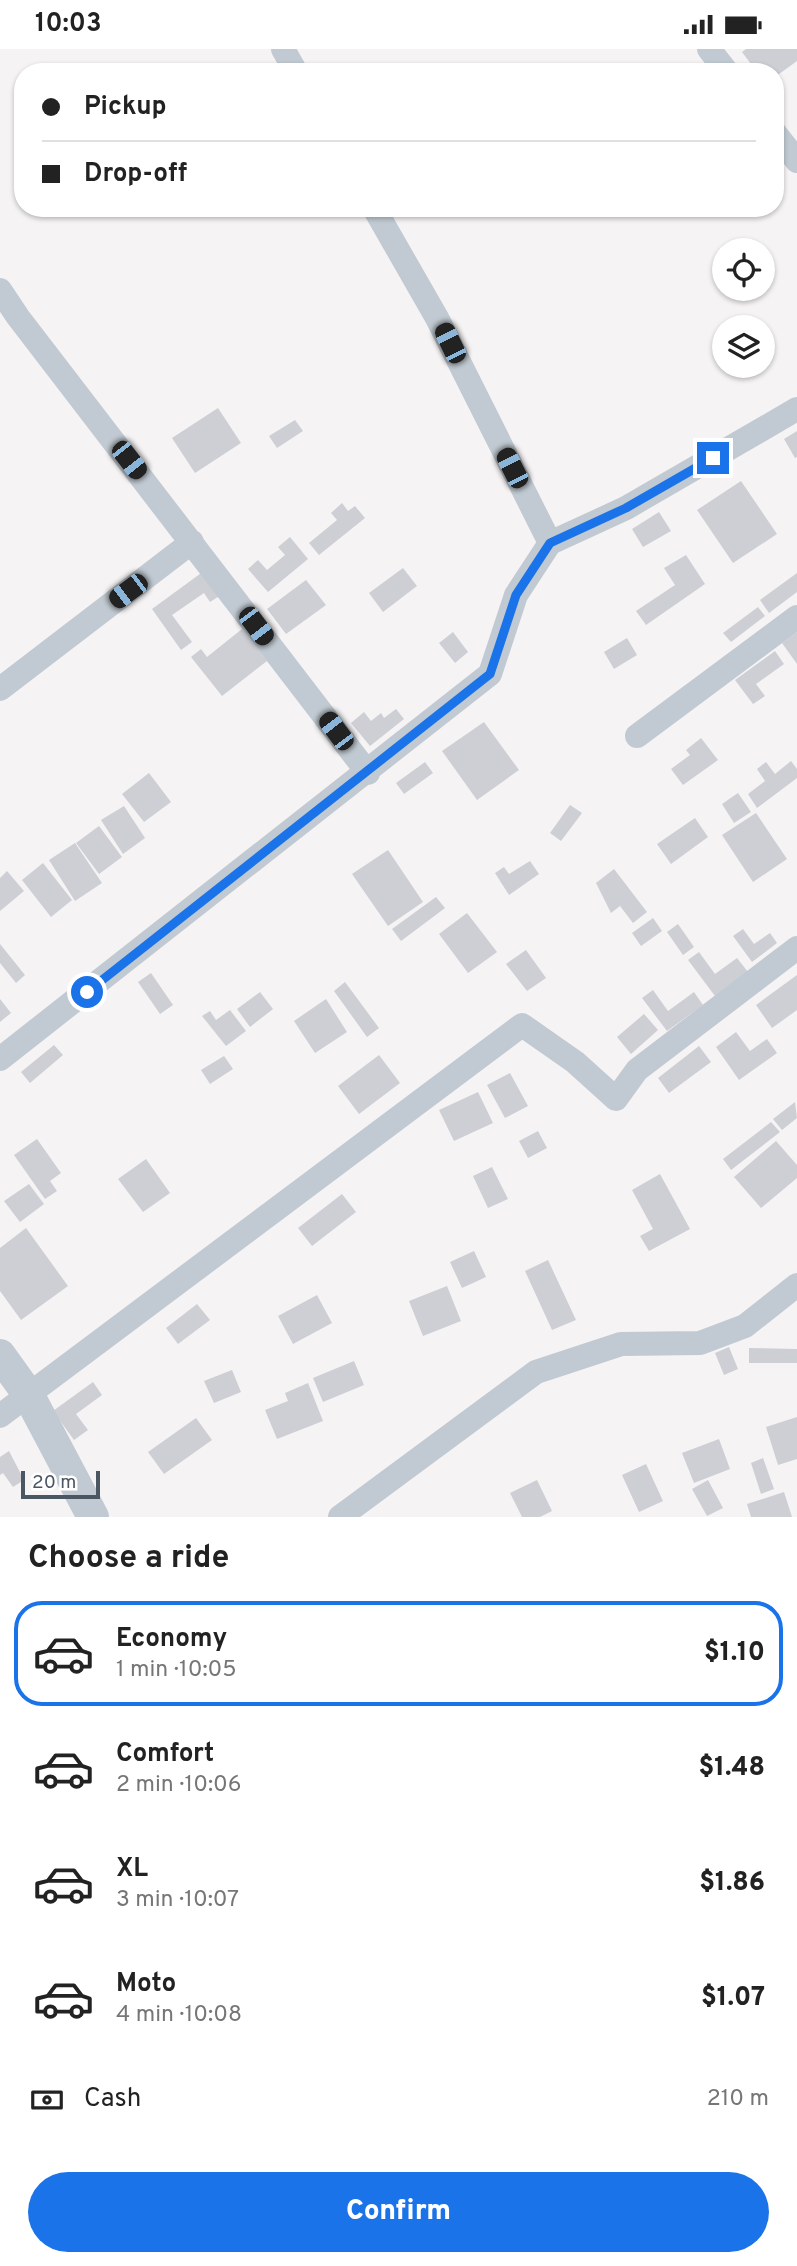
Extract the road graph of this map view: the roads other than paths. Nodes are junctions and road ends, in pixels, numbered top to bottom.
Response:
1 (709, 49) edge
2 (720, 63) edge
3 (784, 144) edge
4 (797, 161) edge
5 (379, 217) edge
6 (0, 290) edge
7 (9, 324) edge
8 (797, 409) edge
9 (192, 542) junction
10 (550, 543) junction
11 (797, 617) edge
12 (0, 689) edge
13 (637, 736) dead end
14 (368, 772) junction
15 (797, 948) edge
16 (0, 1059) edge
17 (797, 1285) edge
18 (0, 1355) edge
19 (28, 1394) junction
20 (0, 1416) edge
21 (93, 1517) edge
22 (340, 1517) edge

1 - 2 street
3 - 4 street
5 - 10 street
6 - 7 street
7 - 9 street
8 - 10 street
9 - 12 street
9 - 14 street
10 - 14 street
11 - 13 street
14 - 16 street
15 - 19 street
17 - 22 street
18 - 19 street
19 - 20 street
19 - 21 street

